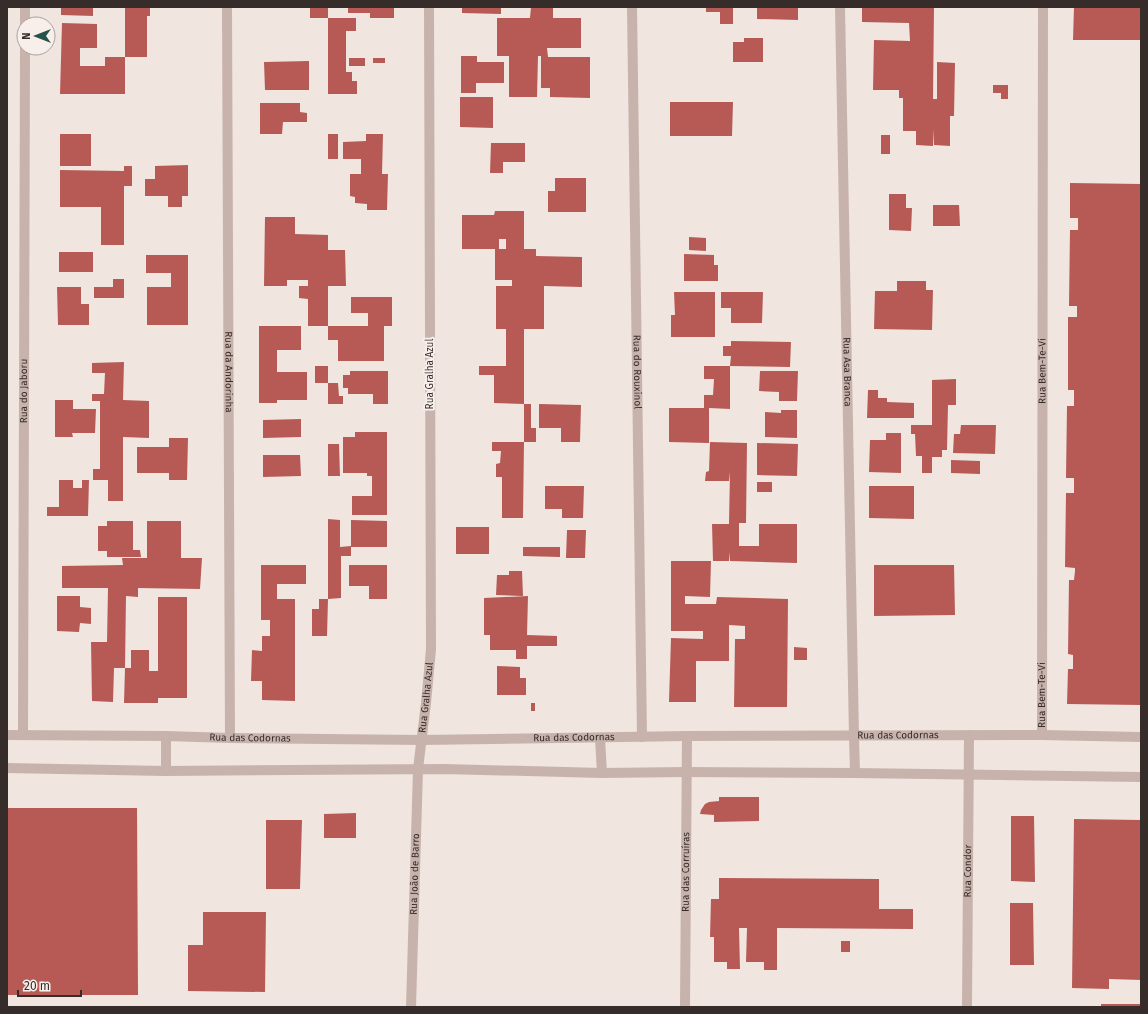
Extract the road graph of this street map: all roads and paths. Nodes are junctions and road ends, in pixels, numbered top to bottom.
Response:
1 (227, 7) edge
2 (429, 7) edge
3 (632, 7) edge
4 (840, 7) edge
5 (1043, 7) edge
6 (25, 56) edge
7 (7, 735) edge
8 (23, 735) junction
9 (969, 735) junction
10 (1042, 735) junction
11 (166, 736) junction
12 (686, 736) junction
13 (854, 736) junction
14 (642, 737) junction
15 (1141, 737) edge
16 (230, 738) junction
17 (600, 738) junction
18 (421, 740) junction
19 (7, 768) edge
20 (418, 769) junction
21 (166, 771) junction
22 (686, 772) junction
23 (602, 773) junction
24 (855, 773) junction
25 (969, 775) junction
26 (1141, 777) edge
27 (411, 1007) edge
28 (685, 1007) edge
29 (967, 1007) edge

1 - 16 street, Rua da Andorinha
2 - 18 street, Rua Gralha Azul
3 - 14 street, Rua do Rouxinol
4 - 13 street, Rua Asa Branca
5 - 10 street, Rua Bem-Te-Vi
6 - 8 street, Rua do Jaboru
7 - 8 street, Rua das Codornas
8 - 11 street, Rua das Codornas
9 - 10 street, Rua das Codornas
9 - 13 street, Rua das Codornas
9 - 25 street, Rua Condor
10 - 15 street, Rua das Codornas
11 - 16 street, Rua das Codornas
11 - 21 street
12 - 13 street, Rua das Codornas
12 - 14 street, Rua das Codornas
12 - 22 street, Rua das Corruíras
13 - 24 street, Rua Asa Branca
14 - 17 street, Rua das Codornas
16 - 18 street, Rua das Codornas
17 - 18 street, Rua das Codornas
17 - 23 street
18 - 20 street, Rua João de Barro
19 - 21 street
20 - 21 street
20 - 23 street
20 - 27 street, Rua João de Barro
22 - 23 street
22 - 24 street
22 - 28 street, Rua das Corruíras
24 - 25 street
25 - 26 street
25 - 29 street, Rua Condor

